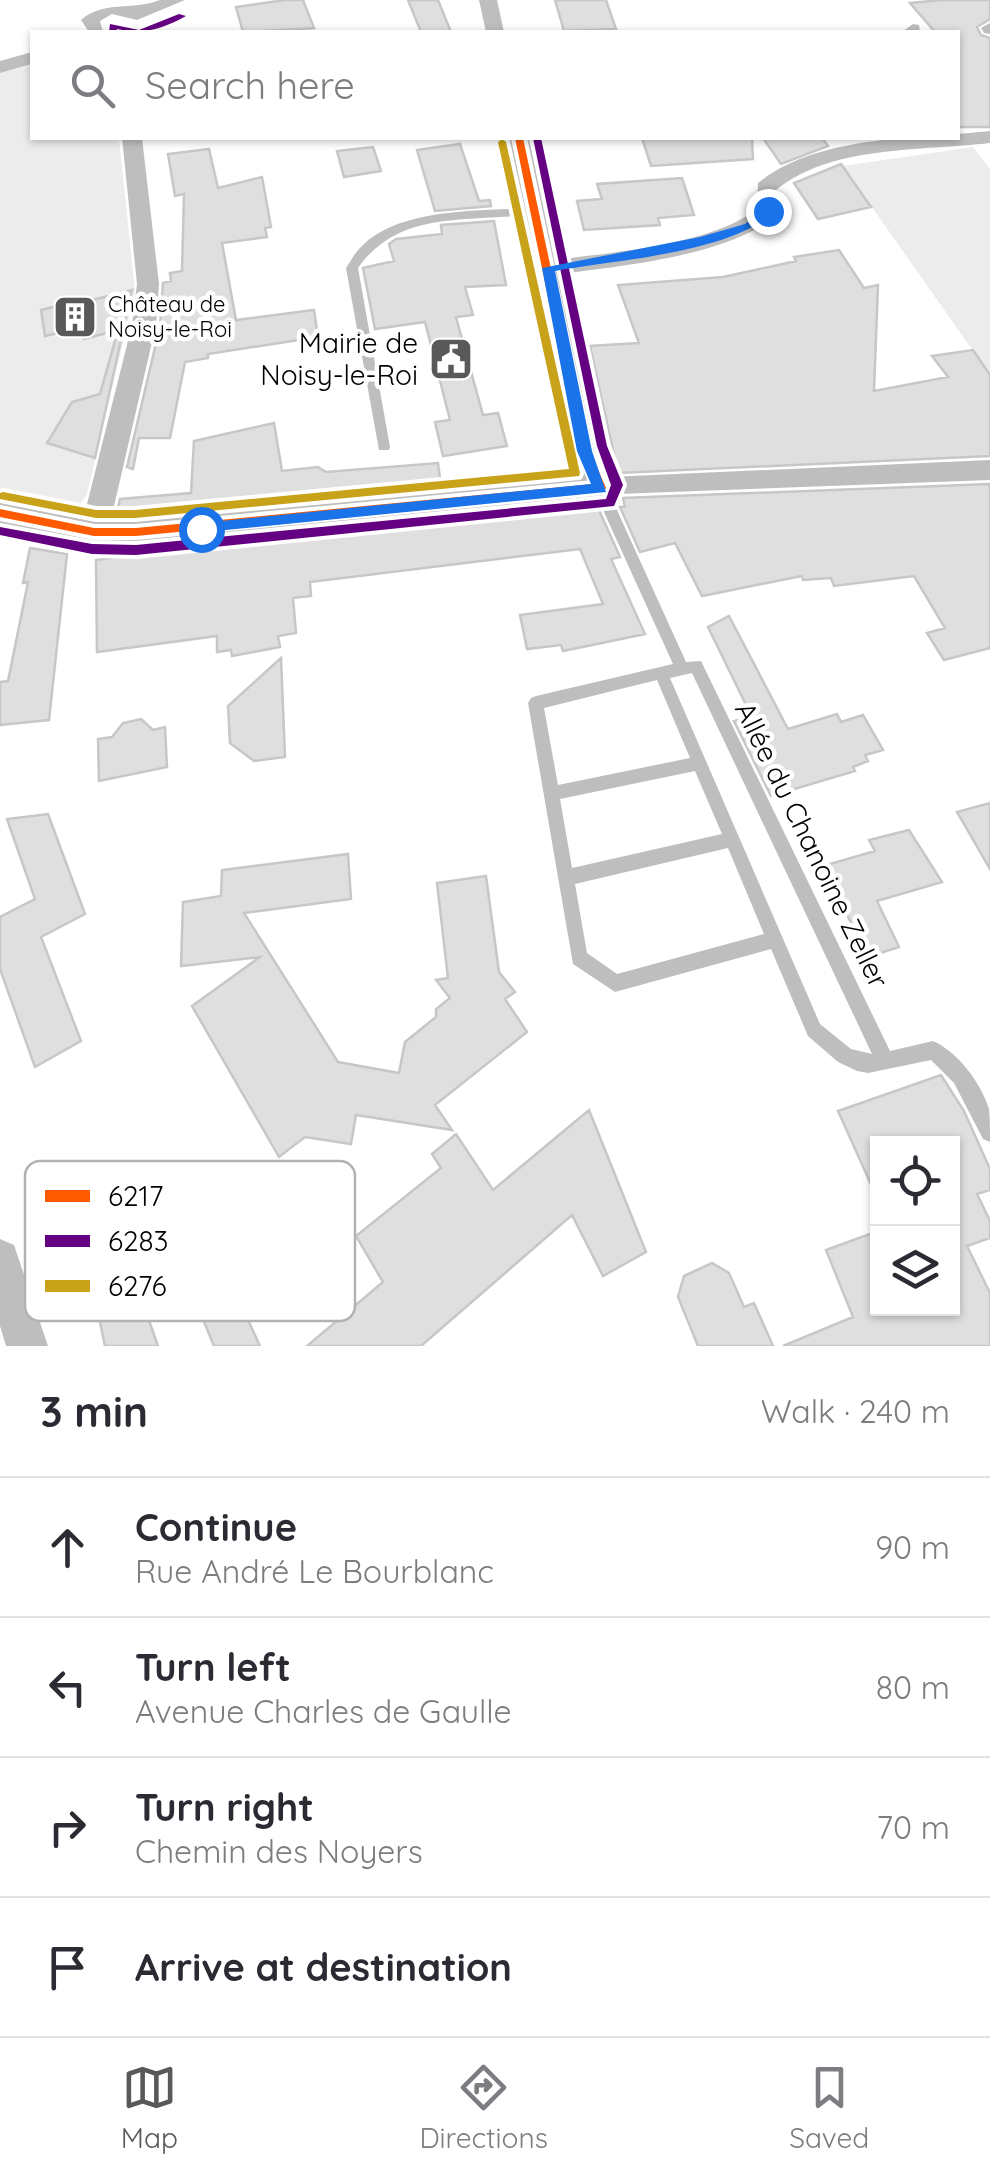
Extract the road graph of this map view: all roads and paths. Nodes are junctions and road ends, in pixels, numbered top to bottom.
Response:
1 (176, 0) edge
2 (488, 0) edge
3 (109, 4) edge
4 (137, 15) junction
5 (93, 30) edge
6 (125, 30) edge
7 (496, 30) edge
8 (30, 59) edge
9 (0, 67) edge
10 (990, 137) edge
11 (132, 140) edge
12 (519, 140) edge
13 (954, 140) edge
14 (960, 140) edge
15 (536, 212) junction
16 (548, 268) junction
17 (384, 447) dead end
18 (990, 470) edge
19 (600, 488) junction
20 (0, 513) edge
21 (94, 532) junction
22 (682, 668) junction
23 (662, 673) junction
24 (701, 764) junction
25 (551, 794) junction
26 (733, 838) junction
27 (566, 878) junction
28 (776, 939) junction
29 (885, 1061) junction
30 (990, 1132) edge
31 (0, 1258) edge
32 (27, 1346) edge

1 - 4 street
2 - 7 street
3 - 4 street
3 - 5 street
4 - 6 street
8 - 9 street
10 - 14 street
11 - 21 street
12 - 15 street
13 - 16 street
15 - 16 street
15 - 17 lane
16 - 19 street
18 - 19 street
19 - 21 street
19 - 22 lane
20 - 21 street
22 - 23 lane
22 - 29 lane, Allée du Chanoine Zeller
23 - 24 lane
23 - 25 lane
24 - 25 lane
24 - 26 lane
25 - 27 lane
26 - 27 lane
26 - 28 lane
27 - 28 lane
28 - 29 lane
29 - 30 lane
31 - 32 street

